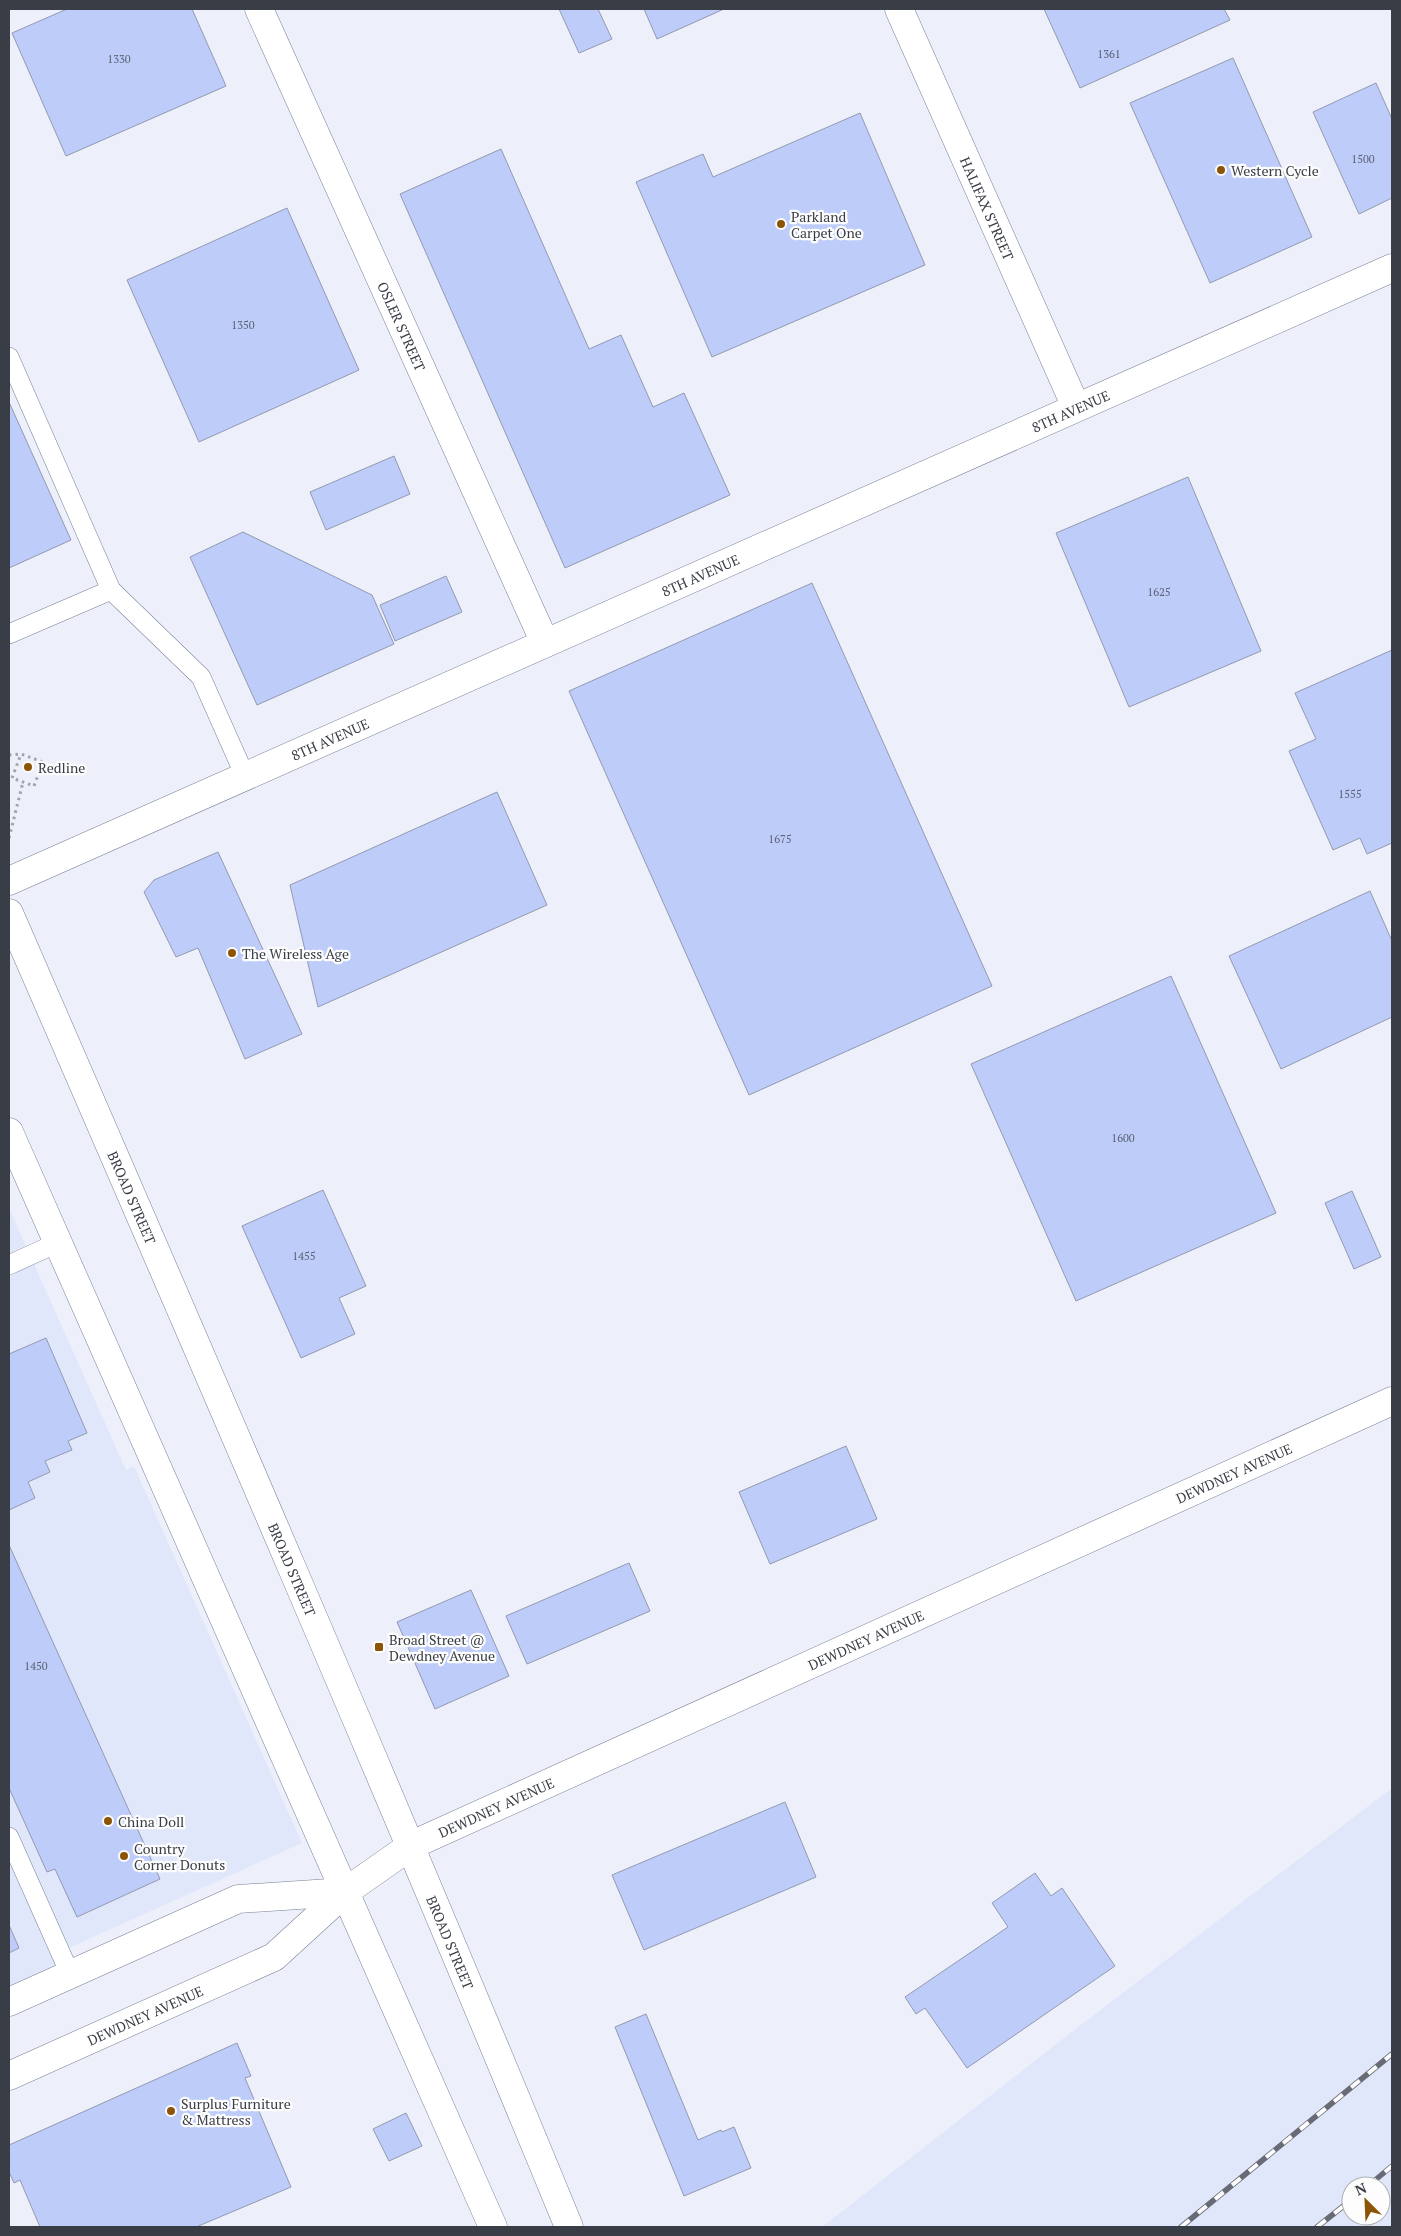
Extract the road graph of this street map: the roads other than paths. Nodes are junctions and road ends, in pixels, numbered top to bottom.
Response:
1 (259, 9) edge
2 (899, 9) edge
3 (1392, 268) edge
4 (9, 357) edge
5 (1076, 408) junction
6 (111, 590) junction
7 (9, 634) edge
8 (546, 642) junction
9 (245, 776) junction
10 (9, 881) edge
11 (9, 913) edge
12 (9, 1132) edge
13 (57, 1243) junction
14 (9, 1265) edge
15 (1392, 1401) edge
16 (9, 1837) edge
17 (412, 1845) junction
18 (345, 1892) junction
19 (70, 1974) junction
20 (9, 2002) edge
21 (9, 2076) edge
22 (493, 2227) edge
23 (569, 2227) edge

1 - 8 street, OSLER STREET
2 - 5 street, HALIFAX STREET
3 - 5 street, 8TH AVENUE
4 - 6 lane
5 - 8 street, 8TH AVENUE
6 - 7 lane
6 - 9 lane
8 - 9 street, 8TH AVENUE
9 - 10 street, 8TH AVENUE
11 - 17 street, BROAD STREET
12 - 13 street
13 - 14 lane
13 - 18 street
15 - 17 street, DEWDNEY AVENUE
16 - 19 lane
17 - 18 street, DEWDNEY AVENUE
17 - 23 street, BROAD STREET
18 - 19 street
18 - 21 street, DEWDNEY AVENUE
18 - 22 street
19 - 20 street

